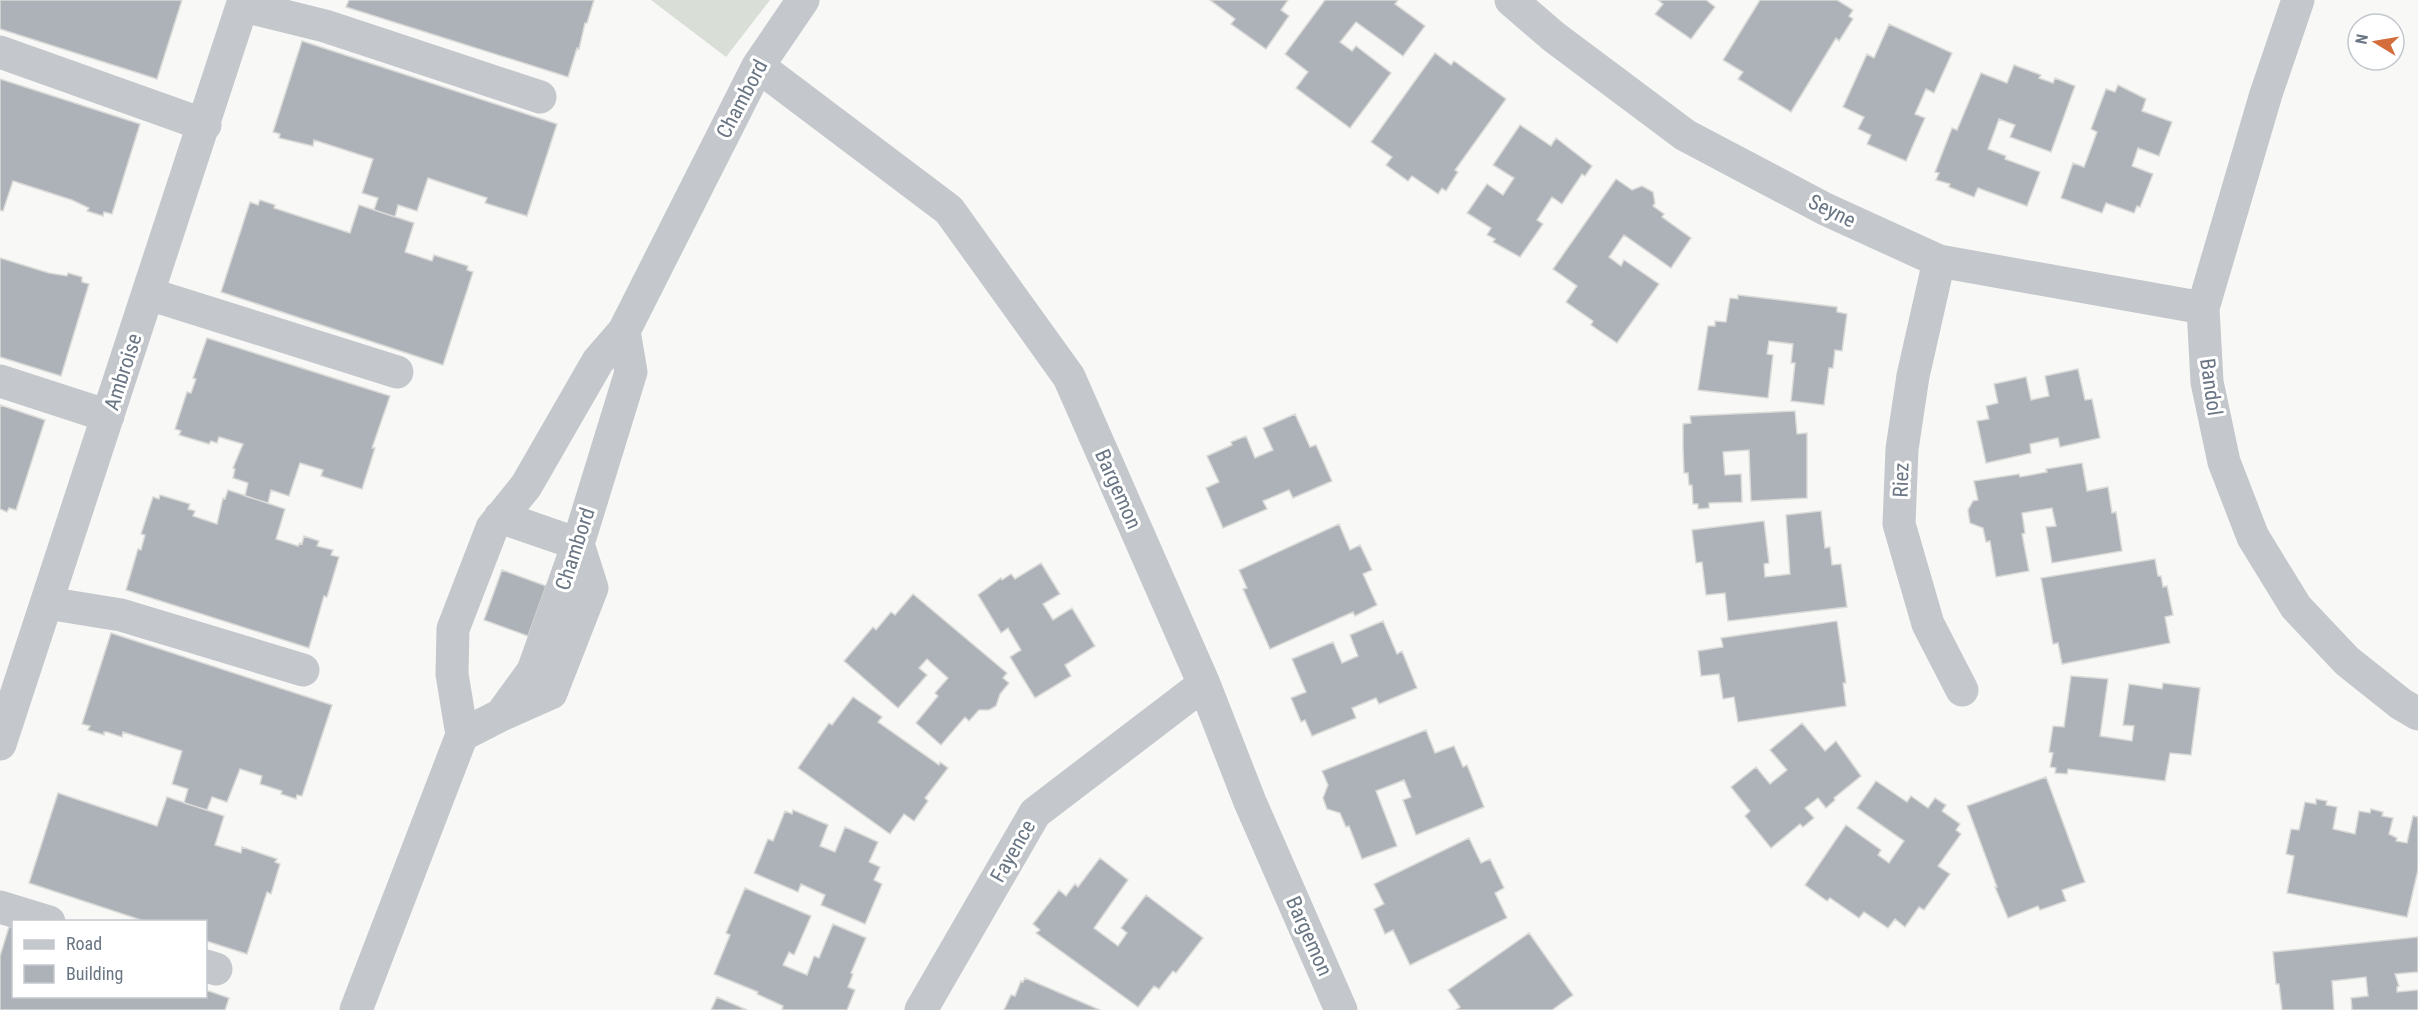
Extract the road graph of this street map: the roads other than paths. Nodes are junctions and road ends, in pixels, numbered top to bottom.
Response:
1 (803, 0) edge
2 (1511, 0) edge
3 (2298, 0) edge
4 (244, 3) edge
5 (0, 52) edge
6 (758, 66) junction
7 (540, 97) dead end
8 (205, 125) junction
9 (1940, 261) junction
10 (149, 294) junction
11 (2203, 308) junction
12 (624, 331) junction
13 (397, 372) dead end
14 (0, 381) edge
15 (108, 416) junction
16 (501, 517) junction
17 (578, 544) junction
18 (47, 603) junction
19 (303, 670) dead end
20 (1204, 684) junction
21 (1962, 690) dead end
22 (6, 708) edge
23 (2418, 714) edge
24 (462, 735) junction
25 (0, 744) edge
26 (0, 907) edge
27 (46, 920) edge
28 (356, 1010) edge
29 (921, 1010) edge
30 (1341, 1010) edge

1 - 6 street, Chambord
2 - 9 street, Seyne
3 - 11 street, Bandol
4 - 7 street
4 - 8 street, Ambroise
5 - 8 street
6 - 12 street, Chambord
6 - 20 street, Bargemon
8 - 10 street, Ambroise
9 - 11 street, Seyne
9 - 21 street, Riez
10 - 13 street
10 - 15 street, Ambroise
11 - 23 street, Bandol
12 - 16 street, Chambord
12 - 17 street, Chambord
14 - 15 street
15 - 18 street, Ambroise
16 - 17 street
16 - 24 street, Chambord
17 - 24 street, Chambord
18 - 19 street
18 - 22 street, Ambroise
20 - 29 street, Fayence
20 - 30 street, Bargemon
22 - 25 street, Ambroise
24 - 28 street
26 - 27 street

